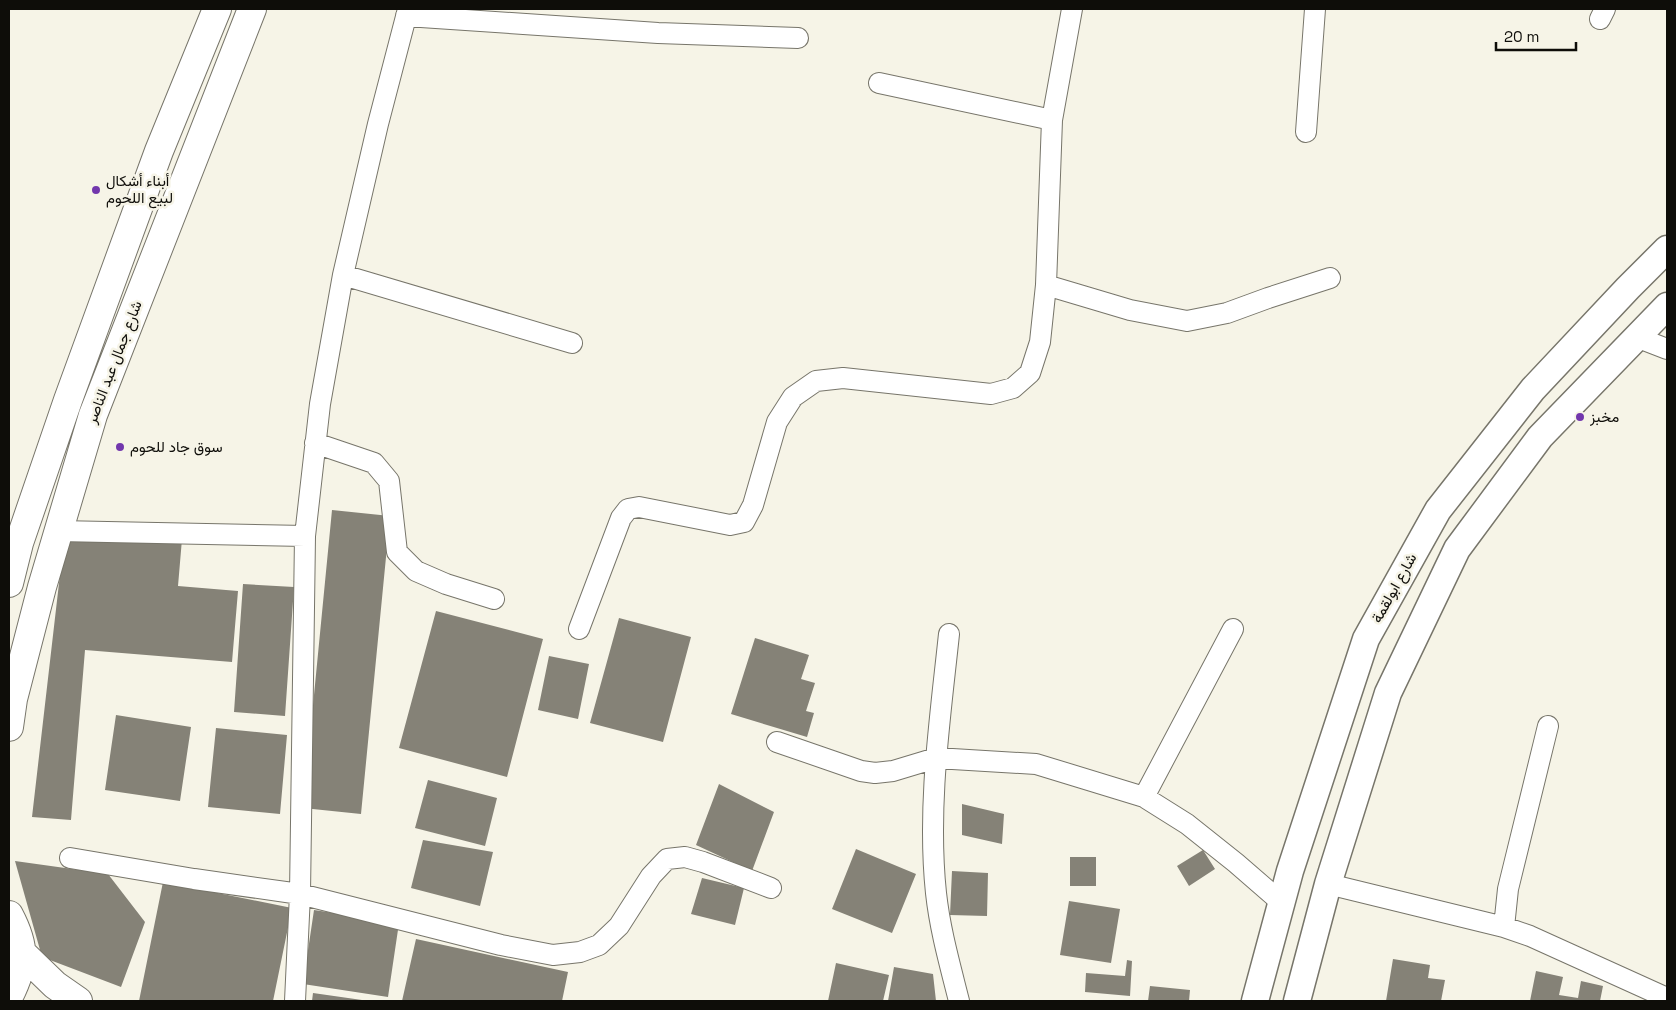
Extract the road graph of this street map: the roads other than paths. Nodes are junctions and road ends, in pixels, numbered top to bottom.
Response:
1 (216, 9) edge
2 (252, 9) edge
3 (1072, 9) edge
4 (1315, 9) edge
5 (407, 12) edge
6 (798, 38) dead end
7 (879, 83) dead end
8 (1052, 120) junction
9 (1306, 132) dead end
10 (1667, 249) edge
11 (343, 275) junction
12 (1330, 278) dead end
13 (1046, 285) junction
14 (1667, 306) edge
15 (1636, 337) junction
16 (572, 342) dead end
17 (1667, 349) edge
18 (315, 443) junction
19 (58, 531) junction
20 (305, 536) junction
21 (14, 542) edge
22 (9, 583) edge
23 (494, 599) dead end
24 (579, 629) dead end
25 (1233, 629) dead end
26 (949, 634) dead end
27 (1548, 726) dead end
28 (9, 727) edge
29 (777, 742) dead end
30 (936, 758) junction
31 (1144, 797) junction
32 (70, 858) dead end
33 (1328, 884) junction
34 (771, 888) dead end
35 (300, 894) junction
36 (1281, 902) junction
37 (9, 915) edge
38 (1504, 927) junction
39 (22, 953) junction
40 (9, 996) edge
41 (1667, 998) edge
42 (78, 1001) edge
43 (295, 1001) edge
44 (959, 1001) edge
45 (1255, 1001) edge
46 (1297, 1001) edge

1 - 21 main road, شارع جمال عبد الناصر
2 - 19 main road, شارع جمال عبد الناصر
3 - 8 street
4 - 9 street
5 - 6 street
5 - 11 street
7 - 8 street
8 - 13 street
10 - 36 street, شارع ابولقمة
11 - 16 street
11 - 18 street
12 - 13 street
13 - 24 street
14 - 15 street
15 - 17 street
15 - 33 street
18 - 20 street
18 - 23 street
19 - 20 street
19 - 28 main road, شارع جمال عبد الناصر
20 - 35 street
21 - 22 main road, شارع جمال عبد الناصر
25 - 31 street
26 - 30 street
27 - 38 street
29 - 30 street
30 - 31 street
30 - 44 street
31 - 36 street
32 - 35 street
33 - 38 street
33 - 46 street
34 - 35 street
35 - 43 street
36 - 45 street, شارع ابولقمة
37 - 39 main road
38 - 41 street
39 - 40 main road
39 - 42 main road

